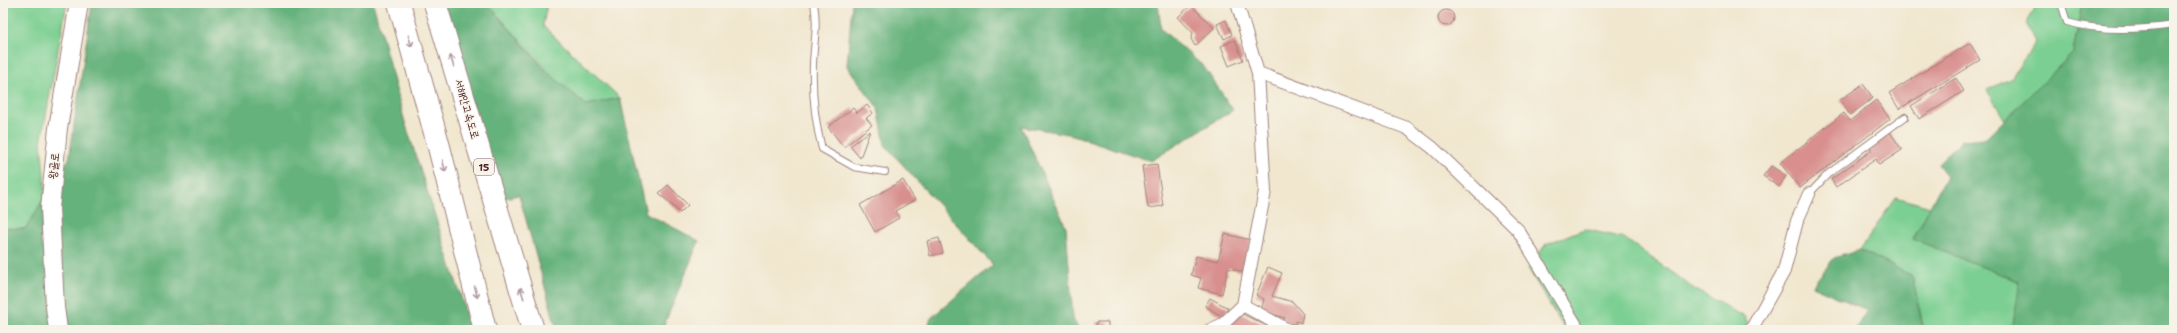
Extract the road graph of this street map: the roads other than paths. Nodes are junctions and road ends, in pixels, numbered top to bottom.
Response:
1 (79, 3) edge
2 (399, 3) edge
3 (436, 3) edge
4 (814, 3) edge
5 (1237, 3) edge
6 (2061, 3) edge
7 (2174, 25) edge
8 (1258, 73) junction
9 (1905, 117) dead end
10 (885, 172) dead end
11 (1809, 194) joint
12 (1243, 305) junction
13 (58, 330) edge
14 (486, 330) edge
15 (533, 330) edge
16 (1210, 330) edge
17 (1294, 330) edge
18 (1579, 330) edge
19 (1751, 330) edge

1 - 13 main road, 왕골로
2 -> 14 highway
15 -> 3 highway, 서해안고속도로 / 15
4 - 10 lane
5 - 8 street
6 - 7 lane
8 - 12 street
8 - 18 street
9 - 11 lane
11 - 19 street
12 - 16 street
12 - 17 street

